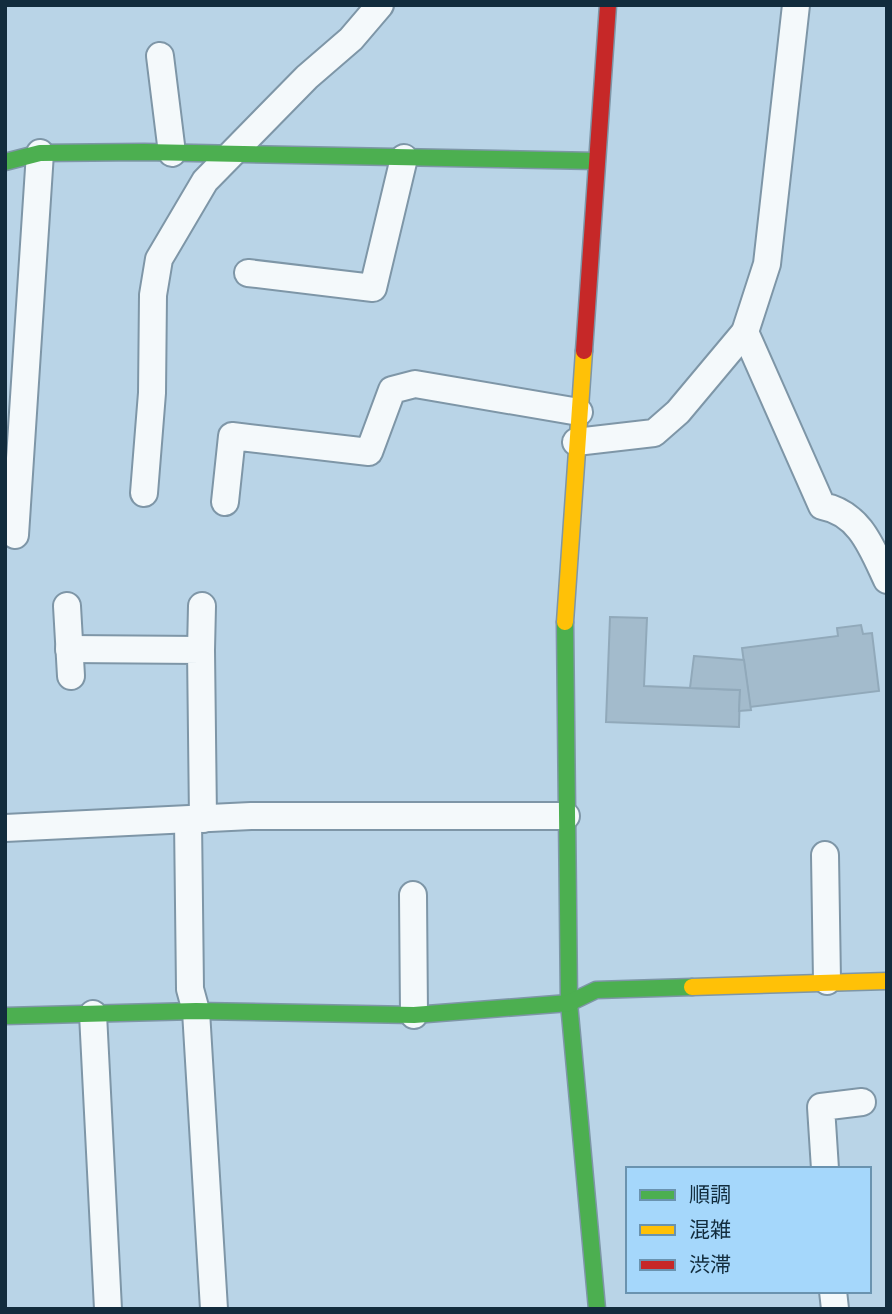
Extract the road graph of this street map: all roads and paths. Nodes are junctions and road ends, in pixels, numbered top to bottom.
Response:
1 (380, 5) edge
2 (608, 5) edge
3 (796, 5) edge
4 (160, 56) dead end
5 (40, 153) junction
6 (172, 153) junction
7 (230, 155) junction
8 (404, 158) junction
9 (596, 161) junction
10 (5, 162) edge
11 (248, 273) dead end
12 (745, 332) junction
13 (16, 358) edge
14 (579, 412) junction
15 (576, 442) junction
16 (144, 493) dead end
17 (225, 502) dead end
18 (15, 535) dead end
19 (887, 580) edge
20 (67, 606) dead end
21 (202, 606) dead end
22 (69, 649) junction
23 (201, 650) junction
24 (71, 676) dead end
25 (566, 816) junction
26 (195, 820) junction
27 (5, 828) edge
28 (825, 855) dead end
29 (413, 895) dead end
30 (827, 981) junction
31 (887, 981) edge
32 (569, 1003) junction
33 (196, 1011) junction
34 (93, 1014) junction
35 (414, 1015) junction
36 (5, 1016) edge
37 (862, 1102) dead end
38 (825, 1167) edge
39 (108, 1309) edge
40 (214, 1309) edge
41 (597, 1309) edge

1 - 7 street
2 - 9 street
3 - 12 street
4 - 6 street
5 - 6 street
5 - 10 street
5 - 13 street
6 - 7 street
7 - 8 street
7 - 16 street
8 - 9 street
8 - 11 street
9 - 14 street
12 - 15 street
12 - 19 street
13 - 18 street
14 - 15 street
14 - 17 street
15 - 25 street
20 - 22 street
21 - 23 street
22 - 23 street
22 - 24 street
23 - 26 street
25 - 26 street
25 - 32 street
26 - 27 street
26 - 33 street
28 - 30 street
29 - 35 street
30 - 31 street
30 - 32 street
32 - 35 street
32 - 41 street
33 - 34 street
33 - 35 street
33 - 40 street
34 - 36 street
34 - 39 street
37 - 38 street

